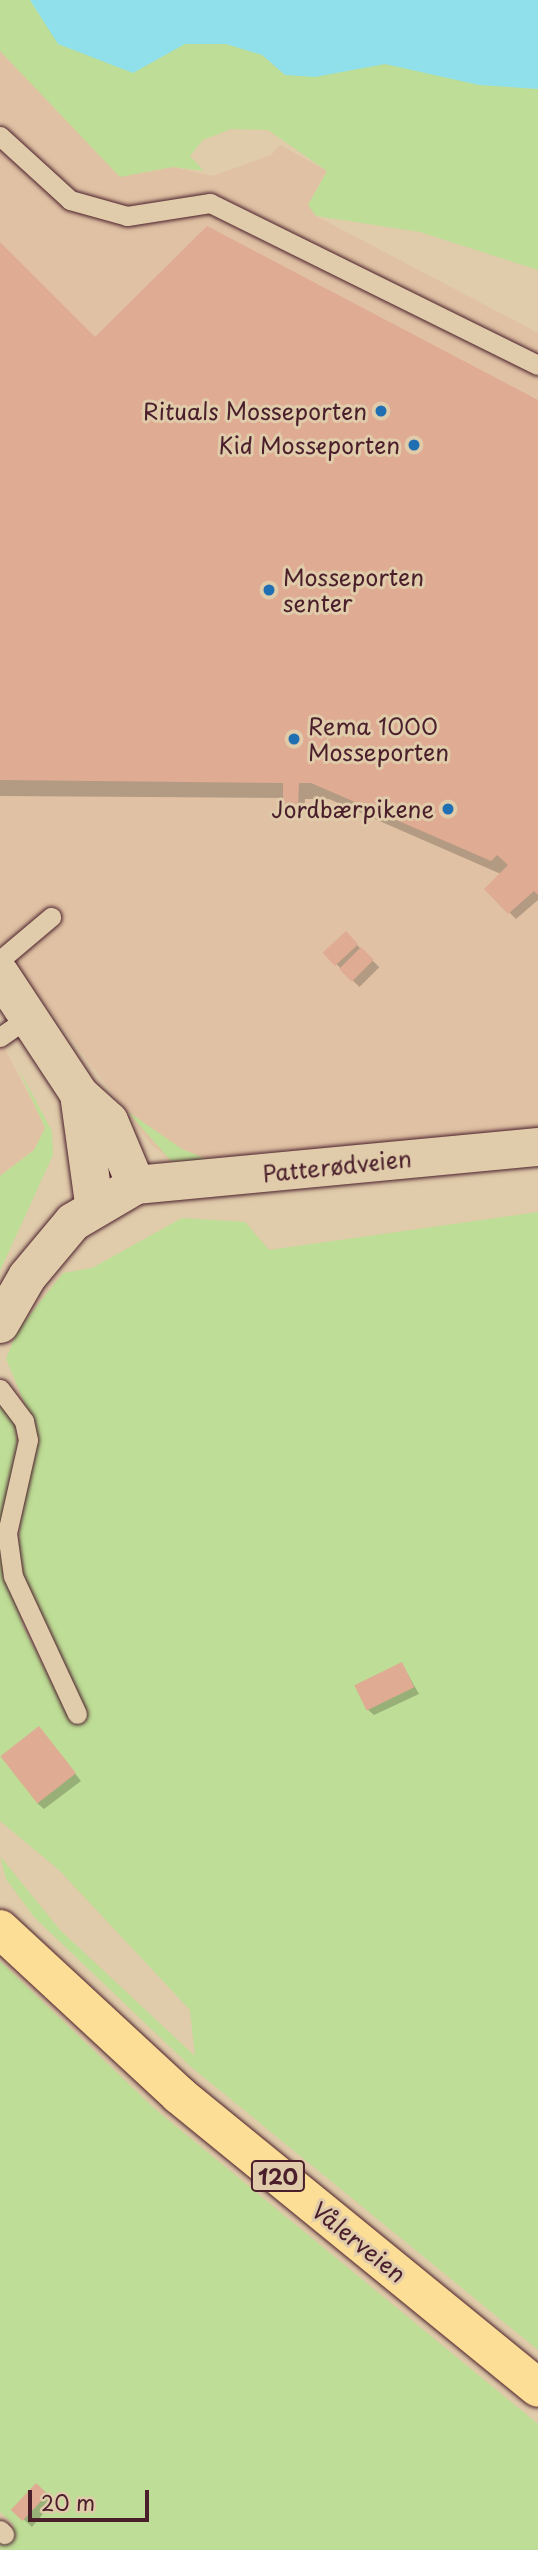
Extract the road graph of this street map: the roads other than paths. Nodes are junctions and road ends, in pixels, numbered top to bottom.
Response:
1 (0, 136) edge
2 (538, 365) edge
3 (51, 917) dead end
4 (0, 960) edge
5 (0, 974) edge
6 (14, 1027) edge
7 (79, 1094) junction
8 (538, 1147) edge
9 (136, 1185) junction
10 (94, 1204) junction
11 (0, 1324) edge
12 (0, 1389) edge
13 (77, 1714) dead end
14 (0, 1910) edge
15 (14, 1940) edge
16 (538, 2388) edge

1 - 2 lane
3 - 4 lane
5 - 6 street
6 - 7 street
7 - 9 street
7 - 10 street
8 - 9 street, Patterødveien
9 - 10 street, Patterødveien
10 - 11 street, Patterødveien
12 - 13 lane
14 - 15 main road, Vålerveien / 120
15 - 16 main road, Vålerveien / 120

